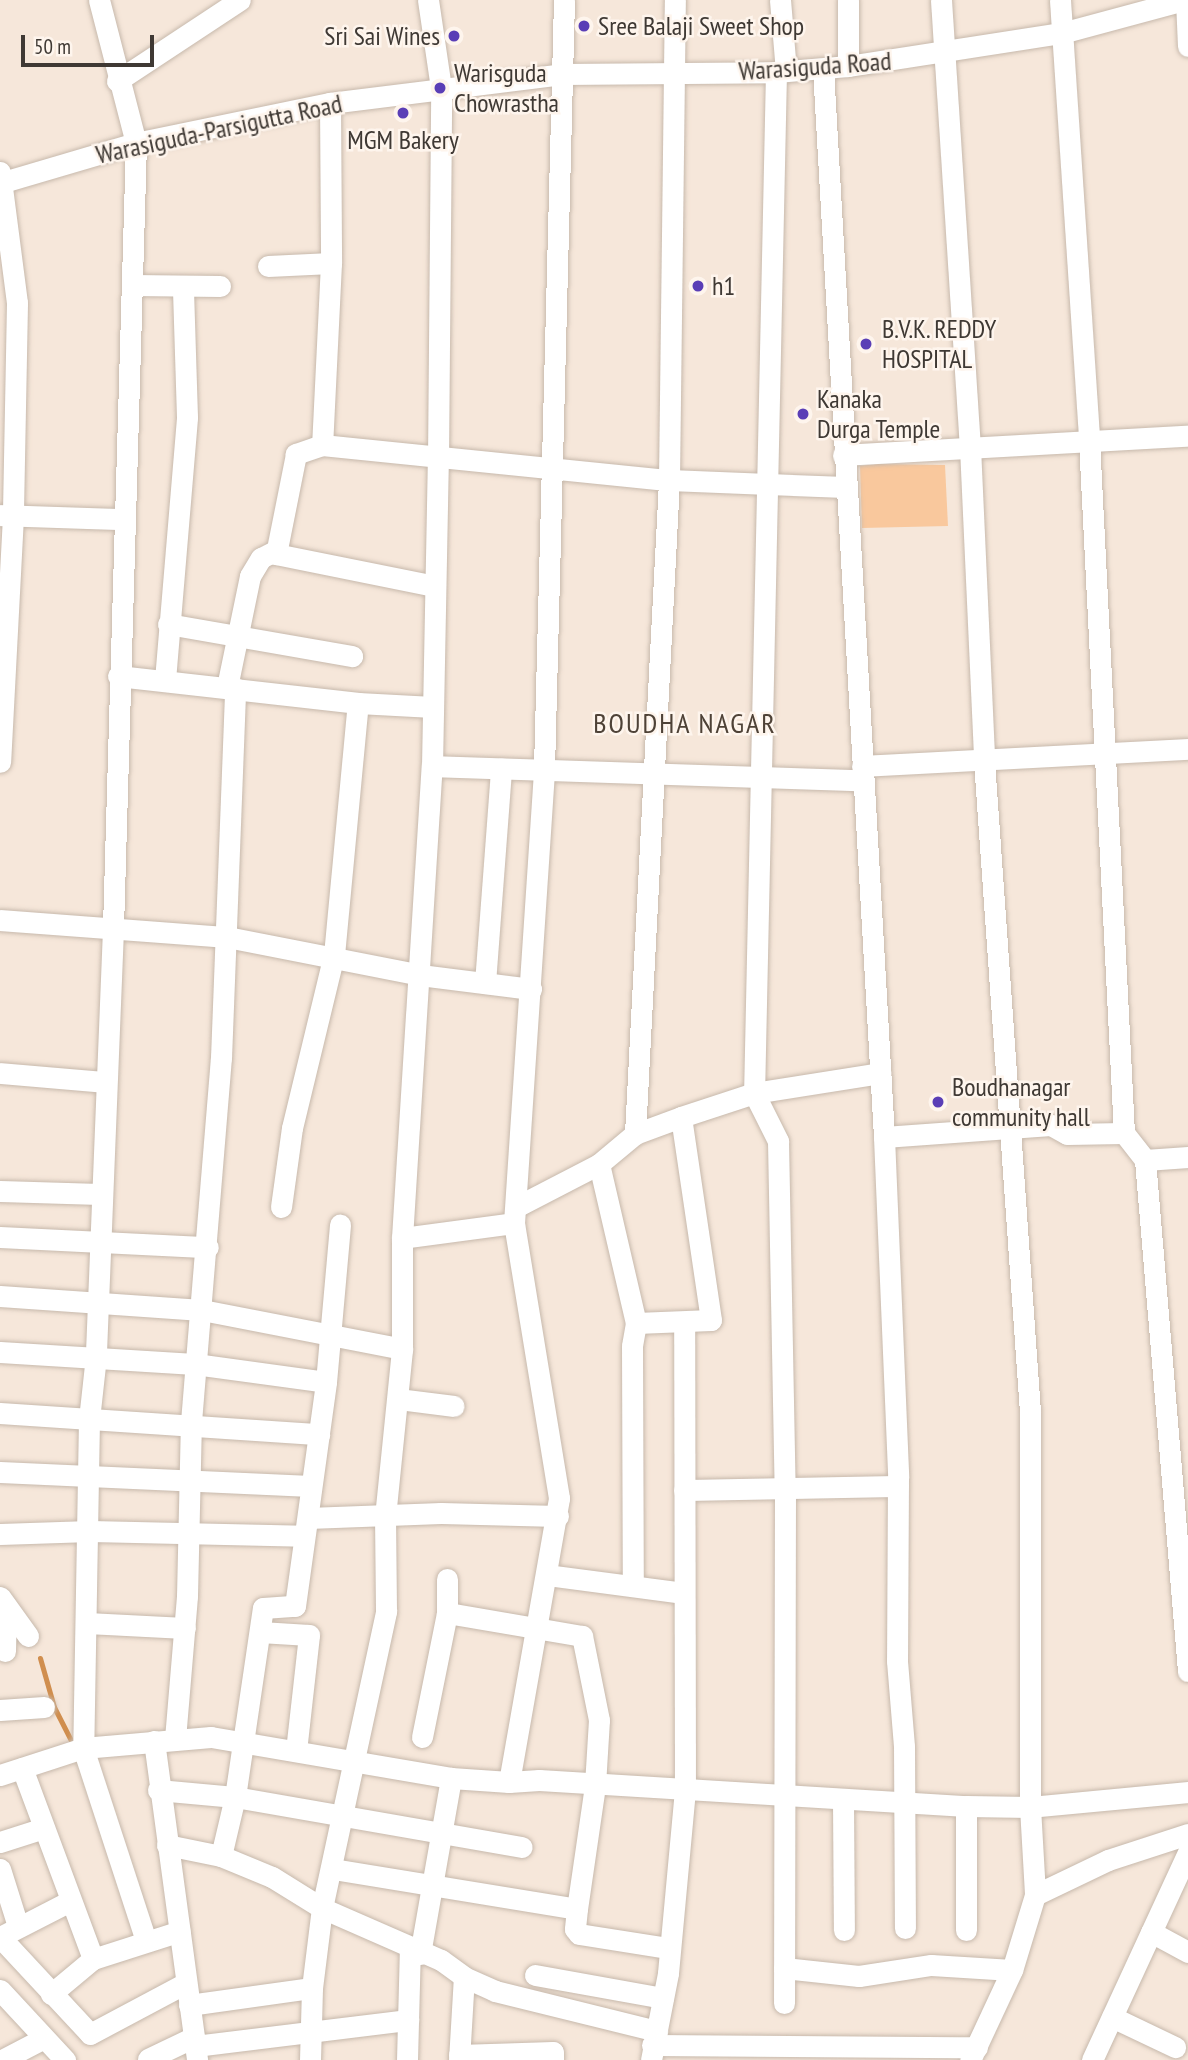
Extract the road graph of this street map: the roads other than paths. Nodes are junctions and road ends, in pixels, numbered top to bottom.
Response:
1 (99, 0) edge
2 (240, 0) edge
3 (428, 0) edge
4 (564, 0) edge
5 (675, 0) edge
6 (780, 0) edge
7 (848, 0) edge
8 (941, 0) edge
9 (1060, 0) edge
10 (1185, 0) edge
11 (1062, 33) junction
12 (1188, 46) edge
13 (944, 54) junction
14 (848, 66) junction
15 (823, 69) junction
16 (781, 71) junction
17 (673, 73) junction
18 (562, 74) junction
19 (117, 81) junction
20 (441, 88) junction
21 (330, 103) junction
22 (135, 143) junction
23 (1, 179) edge
24 (331, 262) junction
25 (268, 266) dead end
26 (132, 285) junction
27 (220, 286) dead end
28 (183, 287) junction
29 (1188, 436) edge
30 (1089, 440) junction
31 (322, 445) junction
32 (970, 447) junction
33 (843, 455) junction
34 (438, 460) junction
35 (555, 469) junction
36 (669, 480) junction
37 (768, 487) junction
38 (845, 487) junction
39 (7, 515) edge
40 (122, 519) junction
41 (275, 551) junction
42 (435, 586) junction
43 (168, 624) junction
44 (236, 634) junction
45 (352, 656) dead end
46 (118, 677) junction
47 (165, 680) junction
48 (231, 687) junction
49 (358, 703) junction
50 (433, 707) junction
51 (1188, 749) edge
52 (1104, 755) junction
53 (984, 761) junction
54 (0, 762) edge
55 (432, 766) junction
56 (501, 769) junction
57 (544, 769) junction
58 (655, 773) junction
59 (862, 773) junction
60 (757, 778) junction
61 (0, 920) edge
62 (113, 929) junction
63 (227, 937) junction
64 (334, 955) junction
65 (420, 975) junction
66 (485, 983) junction
67 (531, 989) junction
68 (0, 1073) edge
69 (880, 1073) junction
70 (105, 1082) junction
71 (754, 1093) junction
72 (681, 1117) junction
73 (1009, 1126) junction
74 (1124, 1133) junction
75 (635, 1134) junction
76 (884, 1137) junction
77 (1188, 1157) edge
78 (1145, 1160) junction
79 (599, 1164) junction
80 (0, 1191) edge
81 (100, 1194) junction
82 (281, 1208) dead end
83 (515, 1215) junction
84 (340, 1225) dead end
85 (0, 1237) edge
86 (402, 1238) junction
87 (97, 1242) junction
88 (208, 1247) junction
89 (0, 1296) edge
90 (96, 1300) junction
91 (202, 1310) junction
92 (636, 1323) junction
93 (684, 1323) junction
94 (331, 1334) junction
95 (402, 1349) junction
96 (0, 1352) edge
97 (96, 1356) junction
98 (195, 1364) junction
99 (326, 1382) junction
100 (398, 1399) junction
101 (454, 1406) dead end
102 (0, 1413) edge
103 (89, 1419) junction
104 (191, 1422) junction
105 (319, 1434) junction
106 (0, 1472) edge
107 (90, 1475) junction
108 (193, 1480) junction
109 (311, 1486) junction
110 (898, 1486) junction
111 (684, 1490) junction
112 (785, 1491) junction
113 (558, 1516) junction
114 (385, 1517) junction
115 (305, 1527) junction
116 (90, 1531) junction
117 (190, 1532) junction
118 (0, 1534) edge
119 (547, 1575) junction
120 (447, 1579) dead end
121 (634, 1586) junction
122 (683, 1593) junction
123 (3, 1602) edge
124 (447, 1614) junction
125 (87, 1623) junction
126 (185, 1628) junction
127 (536, 1630) junction
128 (260, 1632) junction
129 (28, 1636) dead end
130 (5, 1651) dead end
131 (1188, 1671) edge
132 (44, 1707) dead end
133 (0, 1710) edge
134 (422, 1737) dead end
135 (165, 1740) junction
136 (241, 1741) junction
137 (83, 1748) junction
138 (296, 1750) junction
139 (354, 1761) junction
140 (22, 1768) junction
141 (0, 1775) edge
142 (451, 1778) junction
143 (509, 1782) junction
144 (595, 1785) junction
145 (158, 1790) junction
146 (685, 1791) junction
147 (1188, 1792) edge
148 (235, 1797) junction
149 (787, 1798) junction
150 (843, 1800) junction
151 (904, 1804) junction
152 (966, 1806) junction
153 (1030, 1807) junction
154 (343, 1818) junction
155 (44, 1828) junction
156 (442, 1831) junction
157 (1188, 1834) edge
158 (0, 1842) edge
159 (167, 1845) junction
160 (522, 1847) dead end
161 (1188, 1852) edge
162 (220, 1856) junction
163 (0, 1869) edge
164 (333, 1869) junction
165 (434, 1884) junction
166 (1035, 1895) junction
167 (70, 1901) junction
168 (322, 1908) junction
169 (577, 1909) junction
170 (905, 1928) dead end
171 (844, 1930) dead end
172 (966, 1930) dead end
173 (180, 1931) junction
174 (1151, 1932) junction
175 (6, 1933) edge
176 (146, 1941) junction
177 (667, 1948) junction
178 (415, 1951) junction
179 (1188, 1952) edge
180 (93, 1959) junction
181 (784, 1968) junction
182 (1012, 1970) junction
183 (535, 1975) dead end
184 (464, 1978) junction
185 (186, 1983) junction
186 (312, 1988) junction
187 (1, 1993) edge
188 (51, 1994) junction
189 (663, 1998) junction
190 (784, 2003) dead end
191 (189, 2005) junction
192 (1112, 2018) junction
193 (408, 2020) junction
194 (309, 2030) junction
195 (44, 2038) junction
196 (653, 2045) edge
197 (1175, 2047) dead end
198 (196, 2048) edge
199 (696, 2052) edge
200 (974, 2053) edge
201 (459, 2057) edge
202 (148, 2059) edge
203 (2, 2060) edge
204 (65, 2060) edge
205 (310, 2060) edge
206 (407, 2060) edge
207 (553, 2060) edge
208 (1092, 2060) edge

1 - 19 street
2 - 19 street
3 - 20 street
4 - 18 street
5 - 17 street
6 - 16 street
7 - 14 street
8 - 13 street
9 - 11 street
10 - 11 street, Warasiguda Road
10 - 12 street
11 - 13 street, Warasiguda Road
11 - 30 street
13 - 14 street, Warasiguda Road
13 - 32 street
14 - 15 street, Warasiguda Road
15 - 16 street, Warasiguda Road
15 - 33 street
16 - 17 street, Warasiguda Road
16 - 37 street
17 - 18 street, Warasiguda Road
17 - 36 street
18 - 20 street, Warasiguda Road
18 - 35 street
19 - 22 street
20 - 21 street, Warasiguda-Parsigutta Road
20 - 34 street
21 - 22 street, Warasiguda-Parsigutta Road
21 - 24 street
22 - 23 street, Warasiguda-Parsigutta Road
22 - 26 street
23 - 39 street
24 - 25 street
24 - 31 street
26 - 28 street
26 - 40 street
27 - 28 street
28 - 43 street
29 - 30 street
30 - 32 street
30 - 52 street
31 - 34 street
31 - 41 street
32 - 33 street
32 - 53 street
33 - 38 street
34 - 35 street
34 - 42 street
35 - 36 street
35 - 57 street
36 - 37 street
36 - 58 street
37 - 38 street
37 - 60 street
38 - 59 street
39 - 40 street
39 - 54 street
40 - 46 street
41 - 42 street
41 - 44 street
42 - 50 street
43 - 44 street
43 - 47 street
44 - 45 street
44 - 48 street
46 - 47 street
46 - 62 street
47 - 48 street
48 - 49 street
48 - 63 street
49 - 50 street
49 - 64 street
50 - 55 street
51 - 52 street
52 - 53 street
52 - 74 street
53 - 59 street
53 - 73 street
55 - 56 street
55 - 65 street
56 - 57 street
56 - 66 street
57 - 58 street
57 - 67 street
58 - 60 street
58 - 75 street
59 - 60 street
59 - 69 street
60 - 71 street
61 - 62 street
62 - 63 street
62 - 70 street
63 - 64 street
63 - 88 street
64 - 65 street
64 - 82 street
65 - 66 street
65 - 86 street
66 - 67 street
67 - 83 street
68 - 70 street
69 - 71 street
69 - 76 street
70 - 81 street
71 - 72 street
71 - 112 street
72 - 75 street
72 - 93 street
73 - 74 street
73 - 76 street
73 - 153 street
74 - 78 street
75 - 79 street
76 - 110 street
77 - 78 street
78 - 131 street
79 - 83 street
79 - 92 street
80 - 81 street
81 - 87 street
83 - 86 street
83 - 113 street
84 - 94 street
85 - 87 street
86 - 95 street
87 - 88 street
87 - 90 street
88 - 91 street
89 - 90 street
90 - 91 street
90 - 97 street
91 - 94 street
91 - 98 street
92 - 93 street
92 - 121 street
93 - 111 street
94 - 95 street
94 - 99 street
95 - 100 street
96 - 97 street
97 - 98 street
97 - 103 street
98 - 99 street
98 - 104 street
99 - 105 street
100 - 101 street
100 - 114 street
102 - 103 street
103 - 104 street
103 - 107 street
104 - 105 street
104 - 108 street
105 - 109 street
106 - 107 street
107 - 108 street
107 - 116 street
108 - 109 street
108 - 117 street
109 - 115 street
110 - 112 street
110 - 151 street
111 - 112 street
111 - 122 street
112 - 149 street
113 - 114 street
113 - 119 street
114 - 115 street
114 - 139 street
115 - 117 street
115 - 128 street
116 - 117 street
116 - 118 street
116 - 125 street
117 - 126 street
119 - 121 street
119 - 127 street
120 - 124 street
121 - 122 street
122 - 146 street
123 - 129 street
123 - 130 street
124 - 127 street
124 - 134 street
125 - 126 street
125 - 137 street
126 - 135 street
127 - 143 street
127 - 144 street
128 - 136 street
128 - 138 street
132 - 133 street
135 - 136 street
135 - 137 street
135 - 145 street
136 - 138 street
136 - 148 street
137 - 140 street
137 - 176 street
138 - 139 street
139 - 142 street
139 - 154 street
140 - 141 street
140 - 155 street
142 - 143 street
142 - 156 street
143 - 144 street
144 - 146 street
144 - 169 street
145 - 148 street
145 - 159 street
146 - 149 street
146 - 177 street
147 - 153 street
148 - 154 street
148 - 162 street
149 - 150 street
149 - 181 street
150 - 151 street
150 - 171 street
151 - 152 street
151 - 170 street
152 - 153 street
152 - 172 street
153 - 166 street
154 - 156 street
154 - 164 street
155 - 158 street
155 - 167 street
156 - 160 street
156 - 165 street
157 - 166 street
159 - 162 street
159 - 173 street
161 - 174 street
162 - 168 street
163 - 175 street
164 - 165 street
164 - 168 street
165 - 169 street
165 - 178 street
166 - 182 street
167 - 175 street
167 - 180 street
168 - 178 street
168 - 186 street
169 - 177 street
173 - 176 street
173 - 185 street
174 - 179 street
174 - 192 street
175 - 188 street
176 - 180 street
177 - 189 street
178 - 184 street
178 - 193 street
180 - 188 street
181 - 182 street
181 - 190 street
182 - 200 street
183 - 189 street
184 - 196 street
184 - 201 street
185 - 188 street
185 - 191 street
186 - 191 street
186 - 194 street
187 - 195 street
189 - 196 street
191 - 198 street
192 - 197 street
192 - 208 street
193 - 194 street
193 - 206 street
194 - 198 street
194 - 205 street
195 - 203 street
195 - 204 street
196 - 199 street
198 - 202 street
199 - 200 street
201 - 207 street

